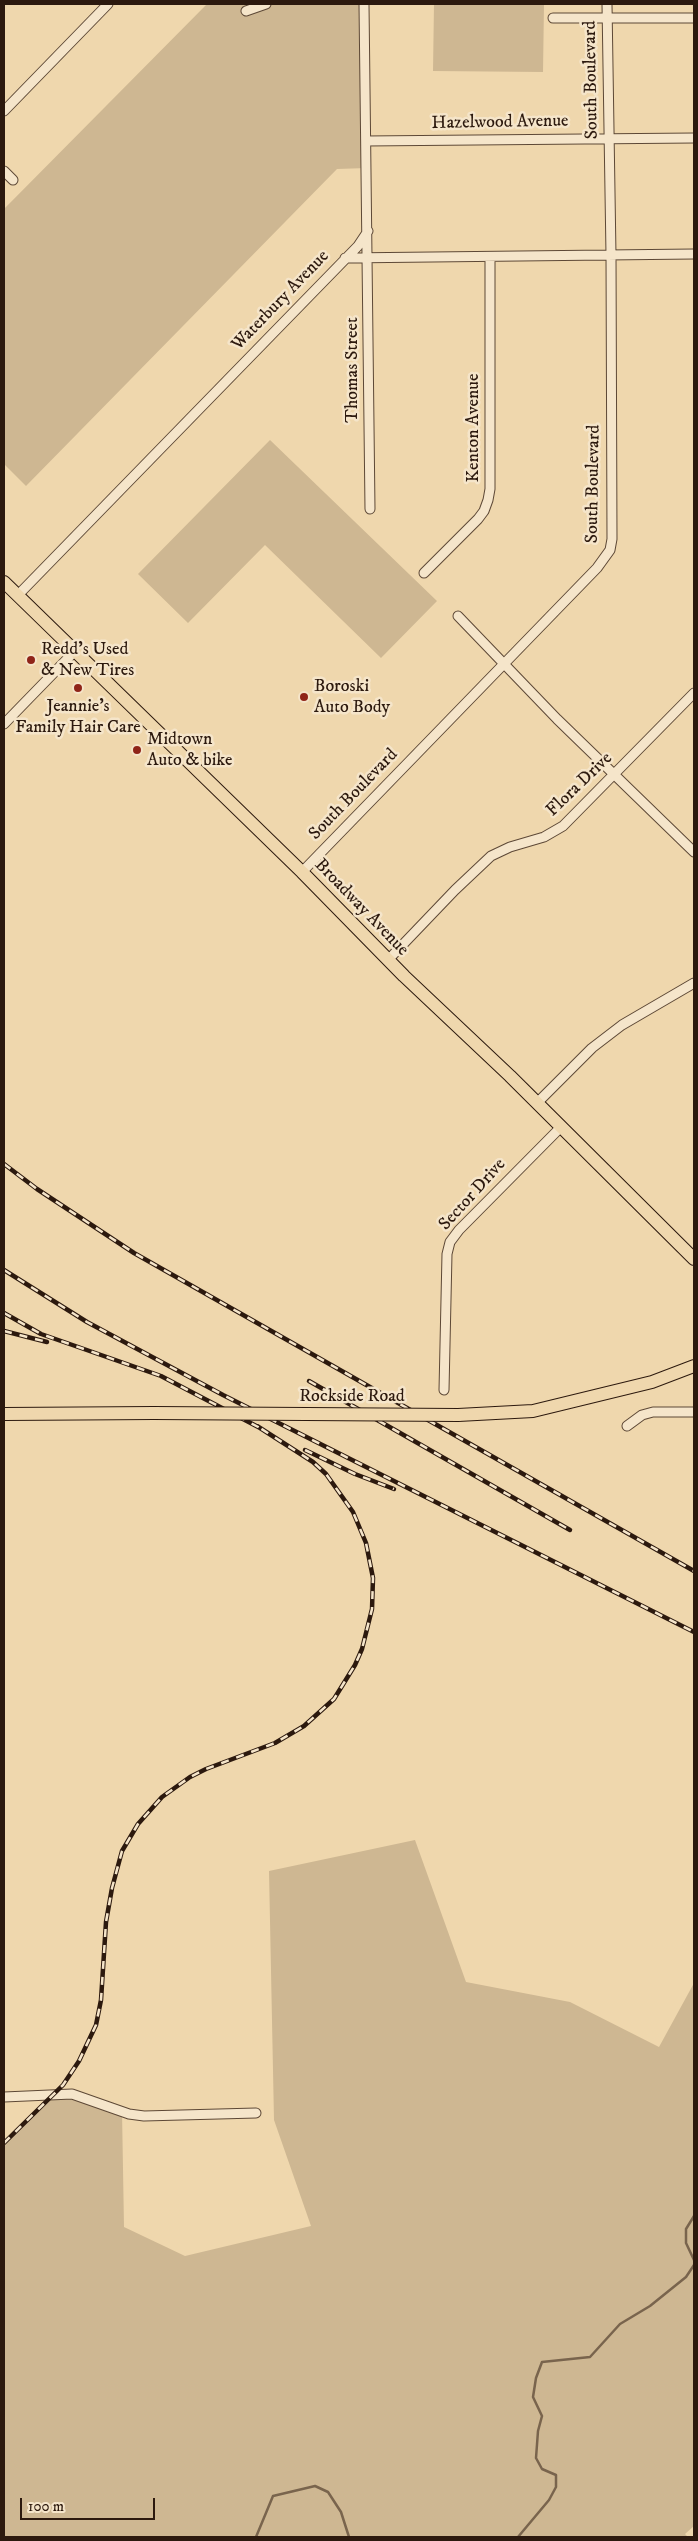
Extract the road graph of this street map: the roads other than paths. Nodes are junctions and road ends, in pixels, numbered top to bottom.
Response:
1 (108, 4) edge
2 (266, 4) edge
3 (364, 4) edge
4 (607, 4) edge
5 (246, 11) dead end
6 (553, 18) dead end
7 (606, 18) junction
8 (694, 18) edge
9 (4, 111) edge
10 (609, 138) junction
11 (694, 138) edge
12 (366, 141) junction
13 (4, 171) edge
14 (13, 180) dead end
15 (368, 231) junction
16 (694, 254) edge
17 (611, 255) junction
18 (490, 257) junction
19 (345, 258) junction
20 (369, 258) junction
21 (370, 509) dead end
22 (424, 573) dead end
23 (4, 582) edge
24 (18, 595) junction
25 (458, 616) dead end
26 (74, 652) junction
27 (504, 664) junction
28 (694, 693) edge
29 (4, 724) edge
30 (615, 774) junction
31 (694, 852) edge
32 (302, 872) junction
33 (388, 960) junction
34 (694, 983) edge
35 (537, 1103) junction
36 (560, 1128) junction
37 (694, 1259) edge
38 (694, 1366) edge
39 (444, 1390) dead end
40 (694, 1412) edge
41 (4, 1414) edge
42 (628, 1426) dead end
43 (4, 2097) edge
44 (256, 2113) dead end

1 - 9 street
2 - 5 street
3 - 12 street, Thomas Street
4 - 7 street, South Boulevard
6 - 7 street
7 - 8 street
7 - 10 street, South Boulevard
10 - 11 street, Hazelwood Avenue
10 - 12 street, Hazelwood Avenue
10 - 17 street, South Boulevard
12 - 15 street, Thomas Street
13 - 14 street
15 - 19 street
15 - 20 street, Thomas Street
16 - 17 street, Waterbury Avenue
17 - 18 street, Waterbury Avenue
17 - 27 street, South Boulevard
18 - 20 street, Waterbury Avenue
18 - 22 street, Kenton Avenue
19 - 20 street, Waterbury Avenue
19 - 24 street, Waterbury Avenue
20 - 21 street, Thomas Street
23 - 24 main road, Broadway Avenue
24 - 26 main road, Broadway Avenue
25 - 27 street
26 - 29 street
26 - 32 main road, Broadway Avenue
27 - 30 street
27 - 32 street, South Boulevard
28 - 30 street, Flora Drive
30 - 31 street
30 - 33 street, Flora Drive
32 - 33 main road, Broadway Avenue
33 - 35 main road, Broadway Avenue
34 - 35 street
35 - 36 main road, Broadway Avenue
36 - 37 main road, Broadway Avenue
36 - 39 street, Sector Drive
38 - 41 main road, Rockside Road, bridge
40 - 42 street
43 - 44 street

